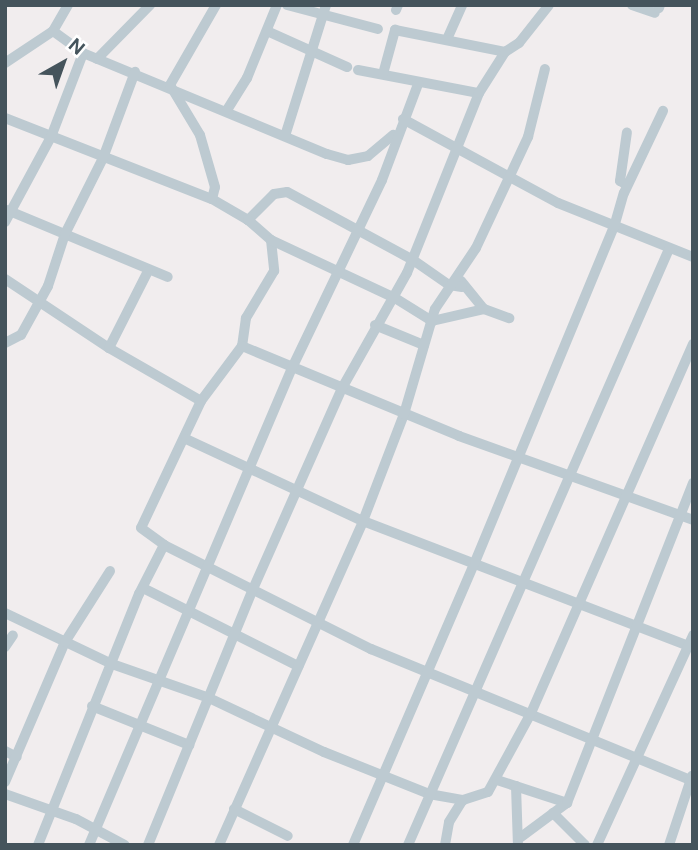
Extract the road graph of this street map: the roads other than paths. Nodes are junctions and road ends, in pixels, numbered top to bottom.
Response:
1 (68, 5) edge
2 (150, 5) edge
3 (216, 5) edge
4 (277, 5) edge
5 (287, 5) edge
6 (461, 5) edge
7 (548, 5) edge
8 (632, 5) edge
9 (658, 9) edge
10 (325, 11) edge
11 (378, 29) dead end
12 (53, 31) junction
13 (267, 31) junction
14 (449, 37) junction
15 (312, 52) junction
16 (505, 52) junction
17 (83, 53) junction
18 (97, 59) junction
19 (5, 63) edge
20 (545, 69) dead end
21 (135, 72) junction
22 (383, 74) junction
23 (418, 83) junction
24 (170, 85) junction
25 (479, 93) junction
26 (228, 110) junction
27 (663, 111) dead end
28 (405, 117) junction
29 (5, 118) edge
30 (627, 131) dead end
31 (285, 135) junction
32 (51, 137) junction
33 (459, 146) junction
34 (103, 158) junction
35 (509, 179) junction
36 (627, 185) junction
37 (212, 200) junction
38 (8, 211) edge
39 (248, 220) junction
40 (5, 222) edge
41 (614, 227) junction
42 (357, 233) junction
43 (65, 234) junction
44 (271, 240) junction
45 (669, 249) junction
46 (693, 257) edge
47 (413, 260) junction
48 (148, 271) junction
49 (337, 274) junction
50 (456, 276) junction
51 (168, 277) dead end
52 (5, 279) edge
53 (449, 285) junction
54 (463, 287) dead end
55 (395, 298) junction
56 (39, 302) junction
57 (484, 309) junction
58 (509, 318) dead end
59 (432, 321) junction
60 (375, 325) junction
61 (5, 343) edge
62 (693, 344) edge
63 (425, 345) junction
64 (242, 346) junction
65 (109, 348) junction
66 (292, 368) junction
67 (341, 390) junction
68 (201, 401) junction
69 (404, 414) junction
70 (186, 439) junction
71 (519, 455) junction
72 (249, 469) junction
73 (568, 474) junction
74 (693, 483) edge
75 (299, 492) junction
76 (624, 493) junction
77 (680, 514) junction
78 (693, 520) edge
79 (363, 521) junction
80 (164, 545) junction
81 (475, 562) junction
82 (206, 565) junction
83 (110, 571) dead end
84 (521, 578) junction
85 (143, 588) junction
86 (253, 589) junction
87 (577, 600) junction
88 (187, 608) junction
89 (5, 613) edge
90 (316, 623) junction
91 (638, 625) junction
92 (235, 632) junction
93 (13, 635) dead end
94 (693, 635) edge
95 (65, 642) junction
96 (5, 647) edge
97 (691, 647) edge
98 (112, 664) junction
99 (298, 666) junction
100 (426, 675) junction
101 (157, 677) junction
102 (472, 693) junction
103 (209, 698) junction
104 (92, 706) junction
105 (531, 713) junction
106 (139, 724) junction
107 (274, 725) junction
108 (594, 738) junction
109 (189, 745) junction
110 (5, 751) edge
111 (17, 757) junction
112 (636, 758) junction
113 (382, 773) junction
114 (692, 779) edge
115 (497, 780) junction
116 (5, 782) edge
117 (516, 786) junction
118 (5, 794) edge
119 (429, 794) junction
120 (463, 800) junction
121 (566, 803) junction
122 (50, 809) junction
123 (235, 809) junction
124 (553, 813) junction
125 (94, 828) junction
126 (288, 836) dead end
127 (519, 841) edge
128 (38, 845) edge
129 (89, 845) edge
130 (125, 845) edge
131 (148, 845) edge
132 (219, 845) edge
133 (352, 845) edge
134 (408, 845) edge
135 (445, 845) edge
136 (584, 845) edge
137 (597, 845) edge
138 (669, 845) edge

1 - 12 street
2 - 18 street
3 - 24 street
4 - 13 street
5 - 10 street
6 - 14 street
7 - 16 street
8 - 9 street
10 - 11 street
10 - 15 street
12 - 17 street
12 - 19 street
13 - 15 street
13 - 26 street
14 - 16 street
14 - 22 street
15 - 22 street
15 - 31 street
16 - 25 street
17 - 18 street
17 - 32 street
18 - 21 street
20 - 35 street
21 - 24 street
21 - 34 street
22 - 23 street
23 - 25 street
23 - 28 street
24 - 26 street
24 - 37 street
25 - 33 street
26 - 31 street
27 - 36 street
28 - 31 street
28 - 33 street
28 - 42 street
29 - 32 street
30 - 36 street
32 - 34 street
32 - 38 street
33 - 35 street
33 - 47 street
34 - 37 street
34 - 43 street
35 - 41 street
35 - 50 street
36 - 41 street
37 - 39 street
38 - 40 street
38 - 43 street
39 - 42 street
39 - 44 street
41 - 45 street
41 - 71 street
42 - 47 street
42 - 49 street
43 - 48 street
43 - 56 street
44 - 49 street
44 - 64 street
45 - 46 street
45 - 73 street
47 - 53 street
47 - 55 street
48 - 51 street
48 - 65 street
49 - 55 street
49 - 66 street
50 - 53 street
50 - 57 street
52 - 56 street
53 - 54 street
53 - 59 street
55 - 59 street
55 - 60 street
56 - 61 street
56 - 65 street
57 - 58 street
57 - 59 street
59 - 63 street
60 - 63 street
60 - 67 street
62 - 76 street
63 - 69 street
64 - 66 street
64 - 68 street
65 - 68 street
66 - 67 street
66 - 72 street
67 - 69 street
67 - 75 street
68 - 70 street
69 - 71 street
69 - 79 street
70 - 72 street
70 - 80 street
71 - 73 street
71 - 81 street
72 - 75 street
72 - 82 street
73 - 76 street
73 - 84 street
74 - 77 street
75 - 79 street
75 - 86 street
76 - 77 street
76 - 87 street
77 - 78 street
77 - 91 street
79 - 81 street
79 - 90 street
80 - 82 street
80 - 85 street
81 - 84 street
81 - 100 street
82 - 86 street
82 - 88 street
83 - 95 street
84 - 87 street
84 - 102 street
85 - 88 street
85 - 98 street
86 - 90 street
86 - 92 street
87 - 91 street
87 - 105 street
88 - 92 street
88 - 101 street
89 - 95 street
90 - 99 street
90 - 100 street
91 - 97 street
91 - 108 street
92 - 99 street
92 - 103 street
93 - 96 street
94 - 97 street
95 - 98 street
95 - 111 street
97 - 112 street
98 - 101 street
98 - 104 street
99 - 107 street
100 - 102 street
100 - 113 street
101 - 103 street
101 - 106 street
102 - 105 street
102 - 119 street
103 - 107 street
103 - 109 street
104 - 106 street
104 - 122 street
105 - 108 street
105 - 115 street
106 - 109 street
106 - 125 street
107 - 113 street
107 - 123 street
108 - 112 street
108 - 121 street
109 - 131 street
110 - 111 street
111 - 116 street
112 - 114 street
112 - 137 street
113 - 119 street
113 - 133 street
114 - 138 street
115 - 117 street
115 - 120 street
117 - 121 street
117 - 127 street
118 - 122 street
119 - 120 street
119 - 134 street
120 - 135 street
121 - 124 street
122 - 125 street
122 - 128 street
123 - 126 street
123 - 132 street
124 - 127 street
124 - 136 street
125 - 129 street
125 - 130 street

